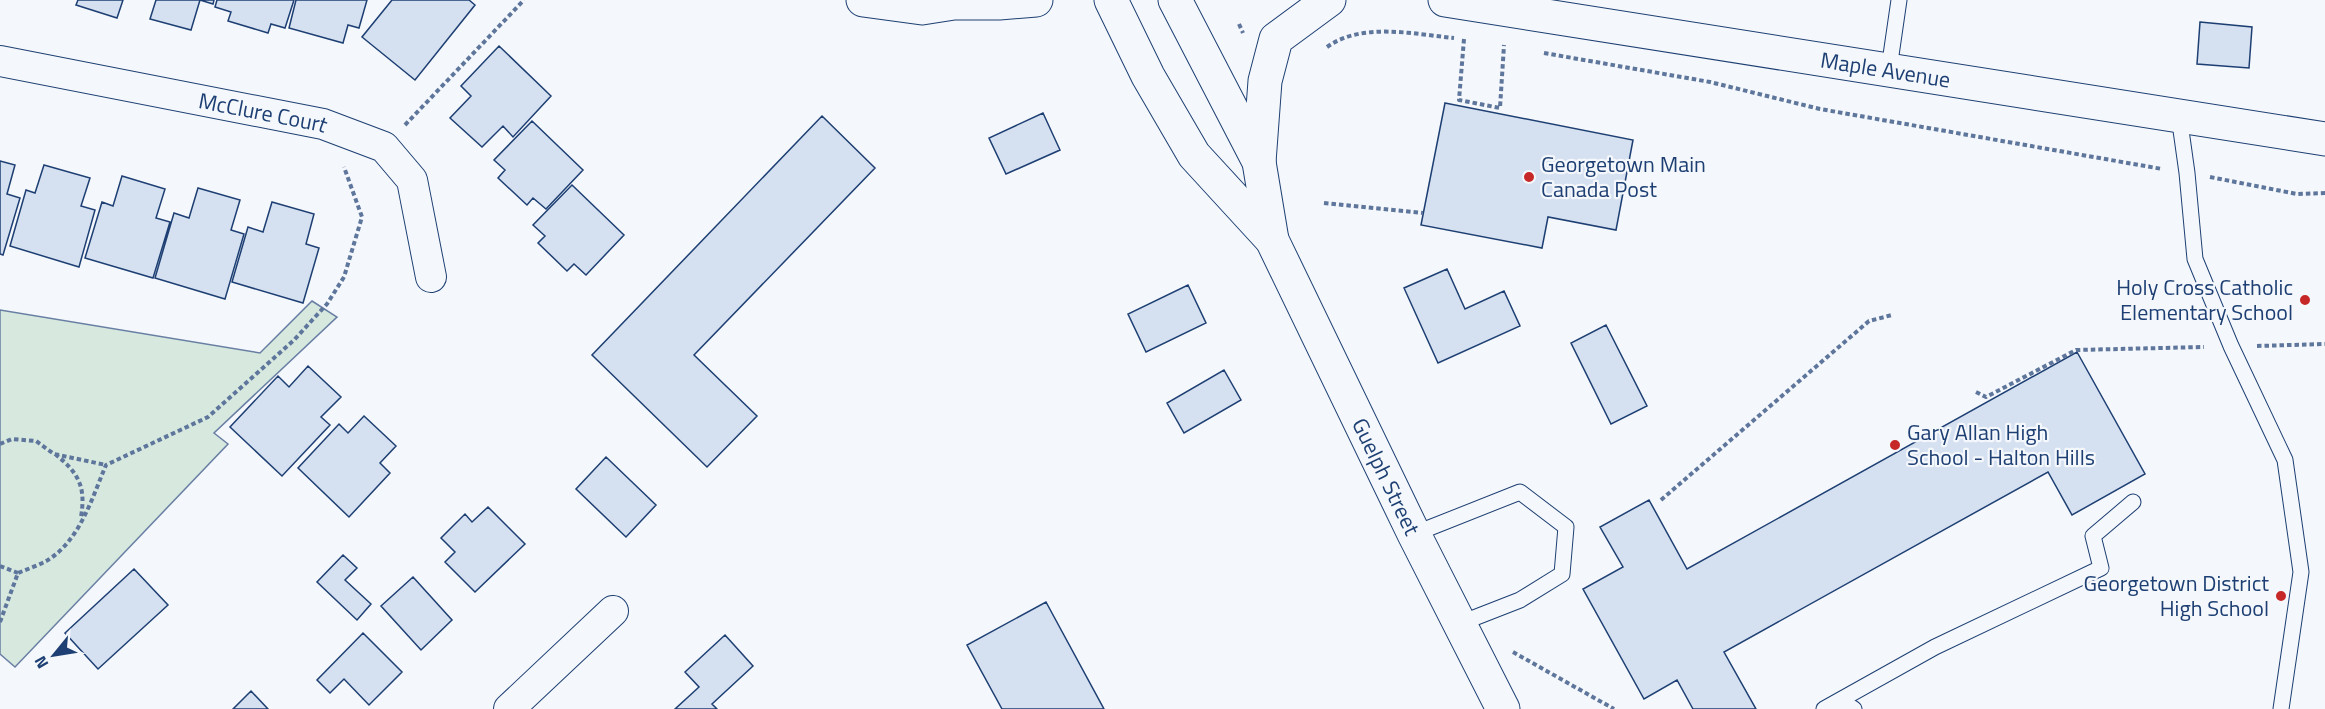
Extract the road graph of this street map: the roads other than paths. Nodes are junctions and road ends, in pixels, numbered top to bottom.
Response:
1 (863, 0) edge
2 (1036, 0) edge
3 (1111, 0) edge
4 (1175, 0) edge
5 (1329, 0) edge
6 (1445, 0) edge
7 (1899, 0) edge
8 (956, 1) edge
9 (0, 61) edge
10 (1889, 69) junction
11 (2179, 116) junction
12 (2325, 139) edge
13 (1259, 162) junction
14 (1272, 240) junction
15 (432, 277) dead end
16 (2133, 502) dead end
17 (1414, 534) junction
18 (613, 611) dead end
19 (1461, 622) junction
20 (1840, 700) junction
21 (509, 709) edge
22 (1503, 709) edge
23 (1824, 709) edge
24 (1854, 709) edge
25 (2281, 709) edge

1 - 8 main road
2 - 8 main road
3 - 14 main road, Guelph Street
4 - 13 main road, Guelph Street
5 - 13 main road
6 - 10 main road, Maple Avenue
7 - 10 lane
9 - 15 street, McClure Court
10 - 11 main road, Maple Avenue
11 - 12 main road, Maple Avenue
11 - 25 lane
13 - 14 main road, Guelph Street
14 - 17 main road, Guelph Street
16 - 20 lane
17 - 19 main road, Guelph Street
17 - 19 lane
18 - 21 street
19 - 22 main road, Guelph Street
20 - 23 lane
20 - 24 lane

